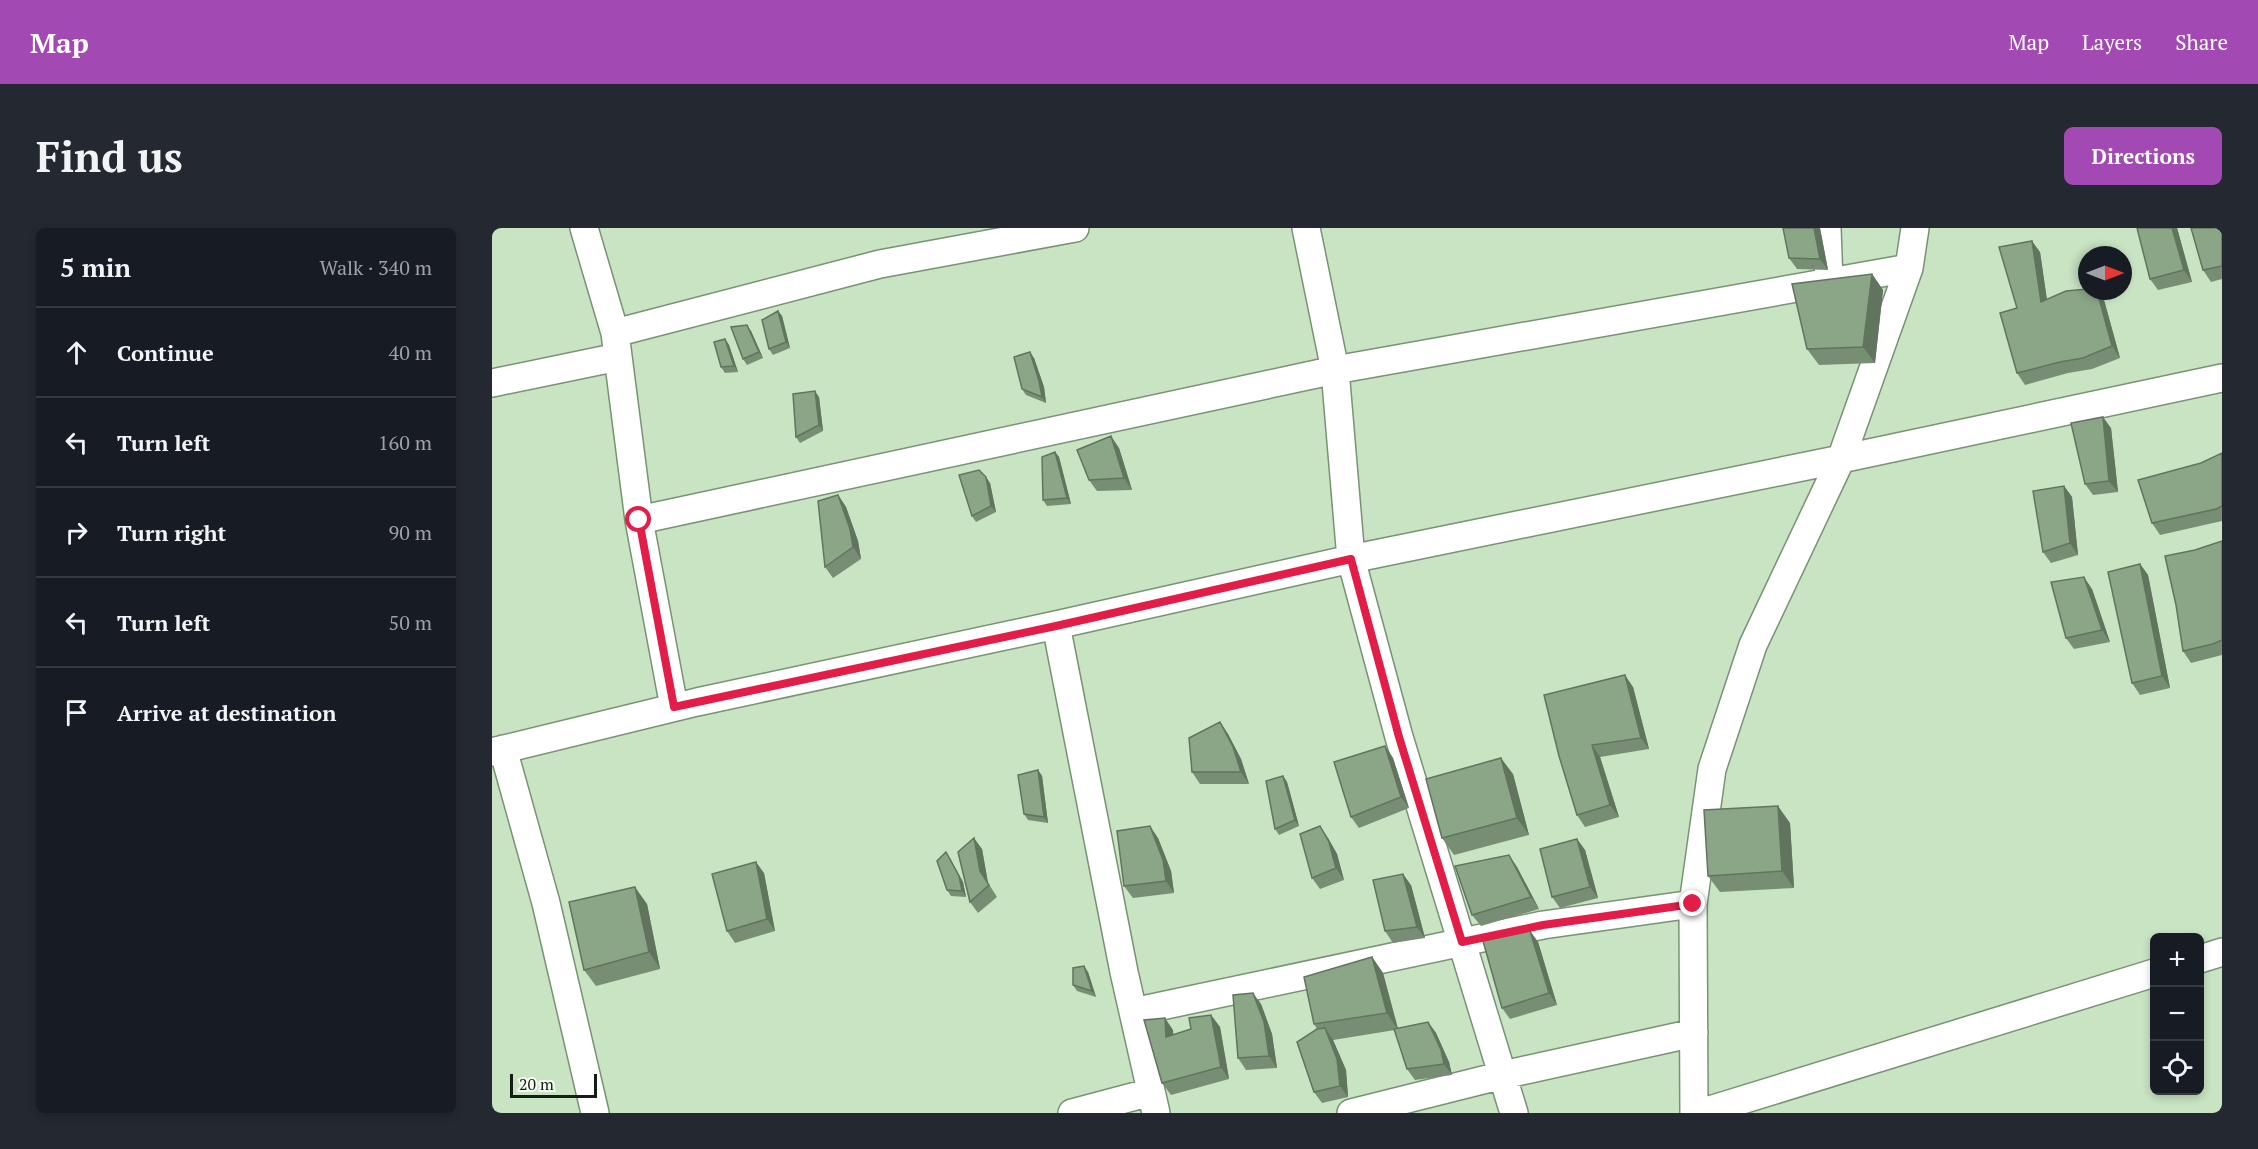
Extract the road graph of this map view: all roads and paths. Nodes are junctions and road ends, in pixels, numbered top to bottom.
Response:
1 (584, 228) edge
2 (1075, 228) edge
3 (1306, 228) edge
4 (1827, 228) edge
5 (1915, 228) edge
6 (1909, 268) junction
7 (1829, 282) junction
8 (616, 345) junction
9 (1335, 370) junction
10 (2222, 378) edge
11 (492, 384) edge
12 (1841, 459) junction
13 (639, 520) junction
14 (1351, 559) junction
15 (1056, 626) junction
16 (674, 707) junction
17 (498, 751) edge
18 (1693, 904) junction
19 (1462, 942) junction
20 (2222, 952) edge
21 (2204, 957) edge
22 (2150, 974) edge
23 (1133, 1012) junction
24 (1694, 1033) junction
25 (1503, 1075) junction
26 (1154, 1103) edge
27 (596, 1113) edge
28 (1072, 1113) edge
29 (1352, 1113) edge
30 (1514, 1113) edge
31 (1694, 1113) edge
32 (1701, 1113) edge

1 - 8 street
2 - 8 street
3 - 9 street
4 - 7 street
5 - 6 street
6 - 7 street
6 - 12 street
7 - 9 street
8 - 11 street
8 - 13 street
9 - 13 street
9 - 14 street
10 - 12 street
12 - 14 street
12 - 18 street
13 - 16 street
14 - 15 street
14 - 19 street
15 - 16 street
15 - 23 street
16 - 17 street
17 - 27 street
18 - 19 street
18 - 24 street
19 - 23 street
19 - 25 street
20 - 21 street
22 - 32 street
23 - 26 street
24 - 25 street
24 - 31 street
25 - 29 street
25 - 30 street
26 - 28 street

